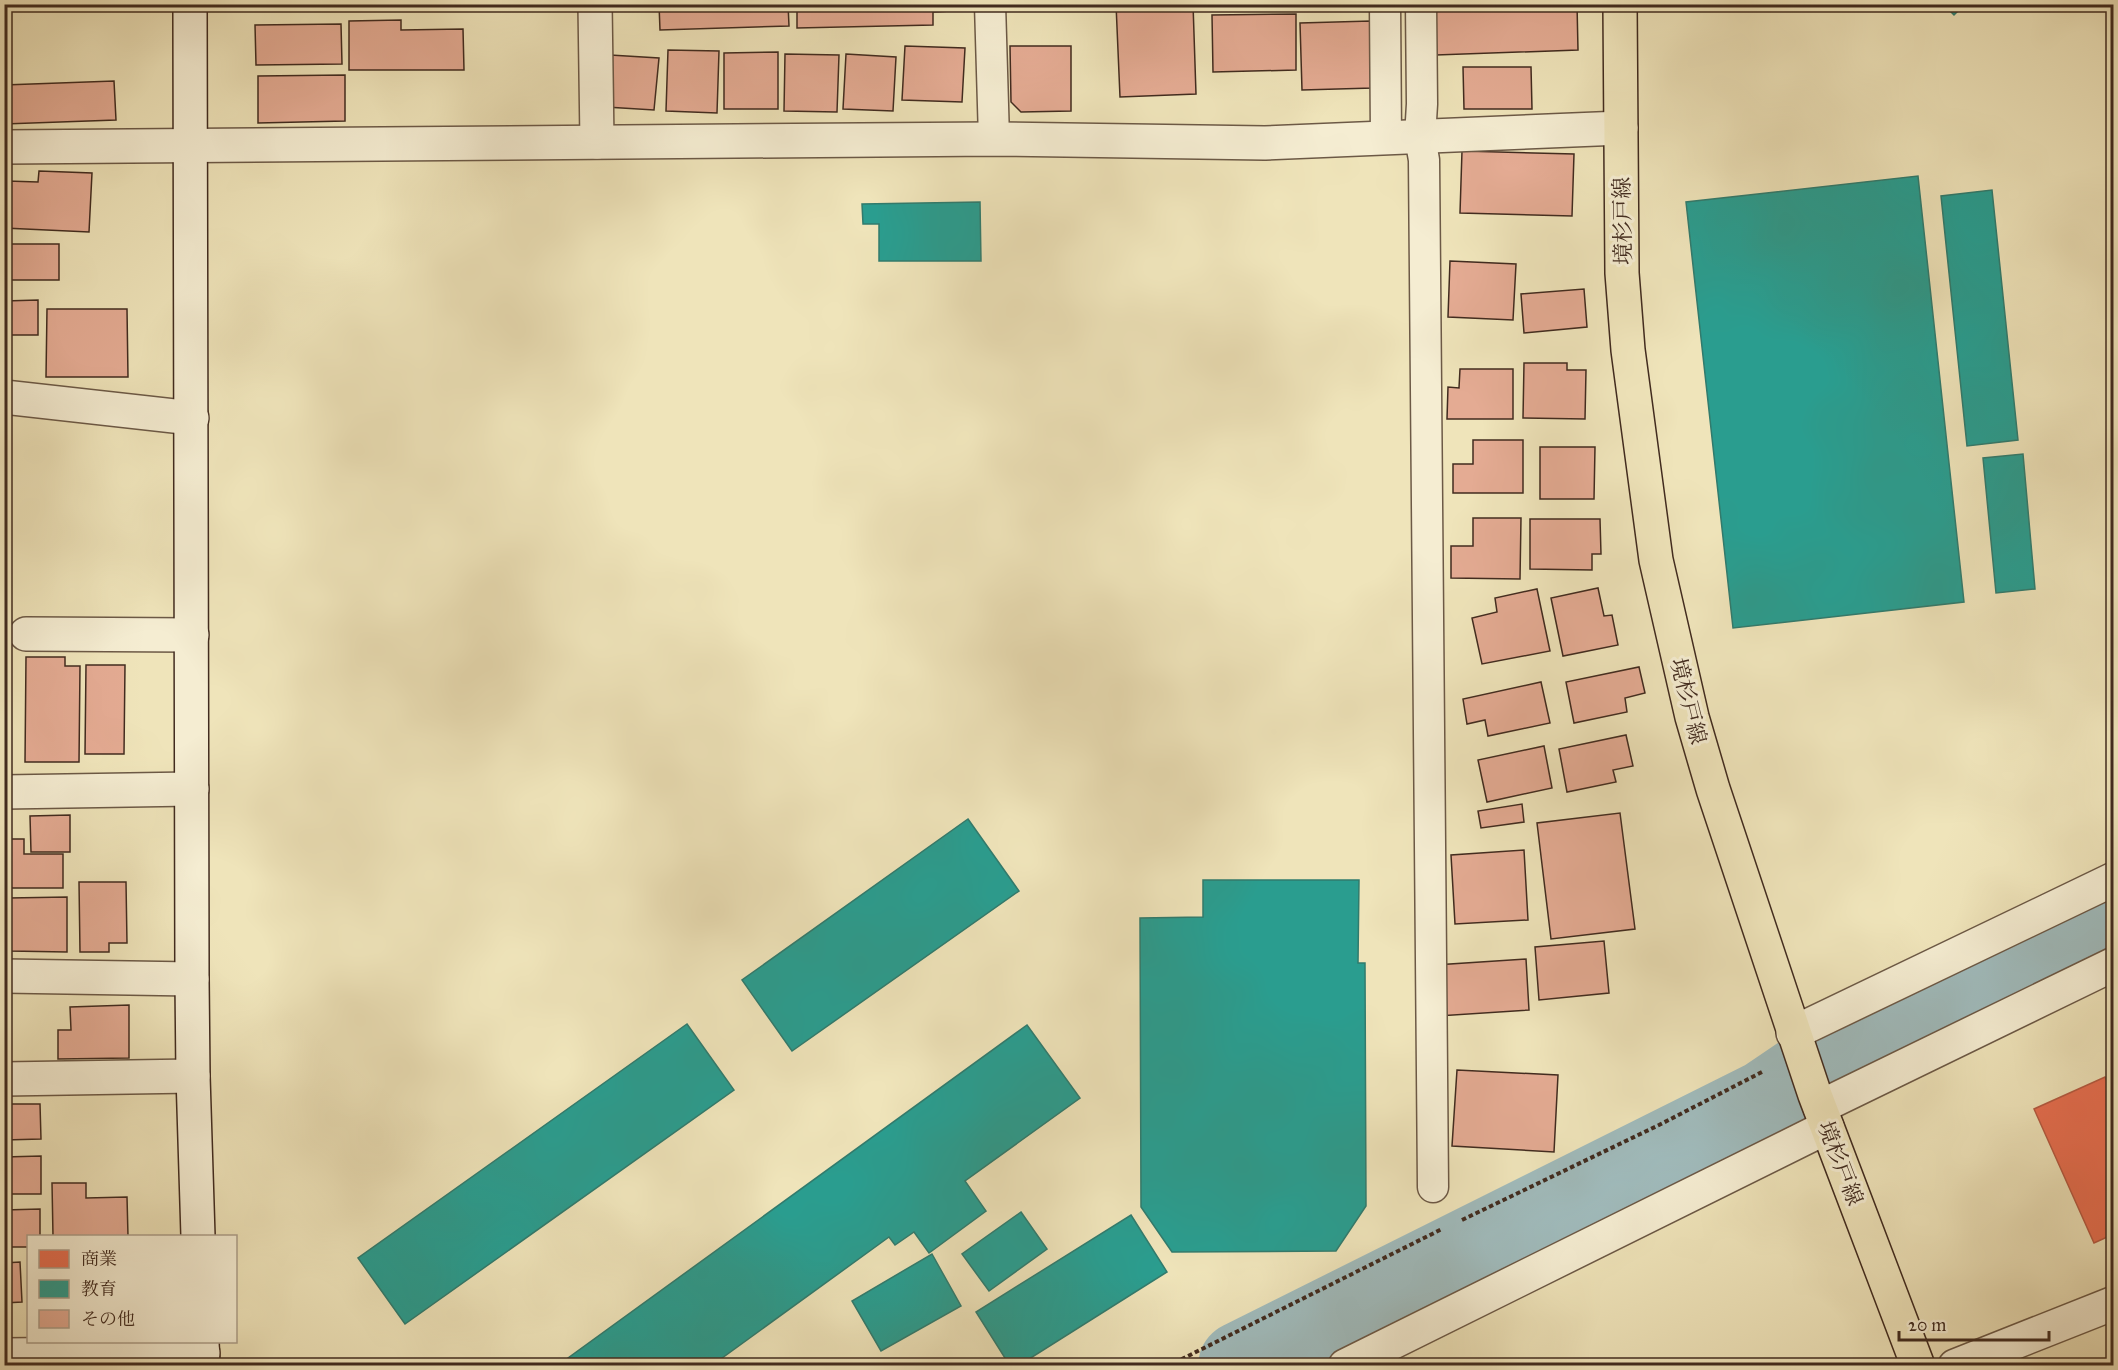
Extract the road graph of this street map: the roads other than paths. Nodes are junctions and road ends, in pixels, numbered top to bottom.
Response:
1 (190, 4) edge
2 (596, 4) edge
3 (990, 4) edge
4 (1386, 4) edge
5 (1421, 4) edge
6 (1620, 4) edge
7 (1621, 128) junction
8 (1420, 137) junction
9 (1386, 138) junction
10 (994, 139) junction
11 (597, 142) junction
12 (190, 145) junction
13 (4, 147) edge
14 (4, 397) edge
15 (192, 418) junction
16 (26, 634) dead end
17 (192, 635) junction
18 (192, 789) junction
19 (4, 792) edge
20 (2114, 879) edge
21 (2114, 964) edge
22 (4, 976) edge
23 (192, 979) junction
24 (1797, 1045) junction
25 (193, 1076) junction
26 (4, 1079) edge
27 (1821, 1110) junction
28 (1433, 1187) dead end
29 (198, 1235) edge
30 (2114, 1303) edge
31 (203, 1353) edge
32 (4, 1355) edge
33 (1345, 1365) edge
34 (1918, 1365) edge
35 (1955, 1365) edge

1 - 12 street
2 - 11 street
3 - 10 lane
4 - 9 lane
5 - 8 lane
6 - 7 main road, 境杉戸線
7 - 8 street
7 - 24 main road, 境杉戸線
8 - 9 street
8 - 28 lane
9 - 10 street
10 - 11 street
11 - 12 street
12 - 13 street
12 - 15 street
14 - 15 street
15 - 17 street
16 - 17 street
17 - 18 street
18 - 19 street
18 - 23 street
20 - 24 street
21 - 27 street
22 - 23 street
23 - 25 street
24 - 27 main road, 境杉戸線
25 - 26 street
25 - 29 street
27 - 33 street
27 - 34 main road, 境杉戸線
30 - 35 street
31 - 32 street

